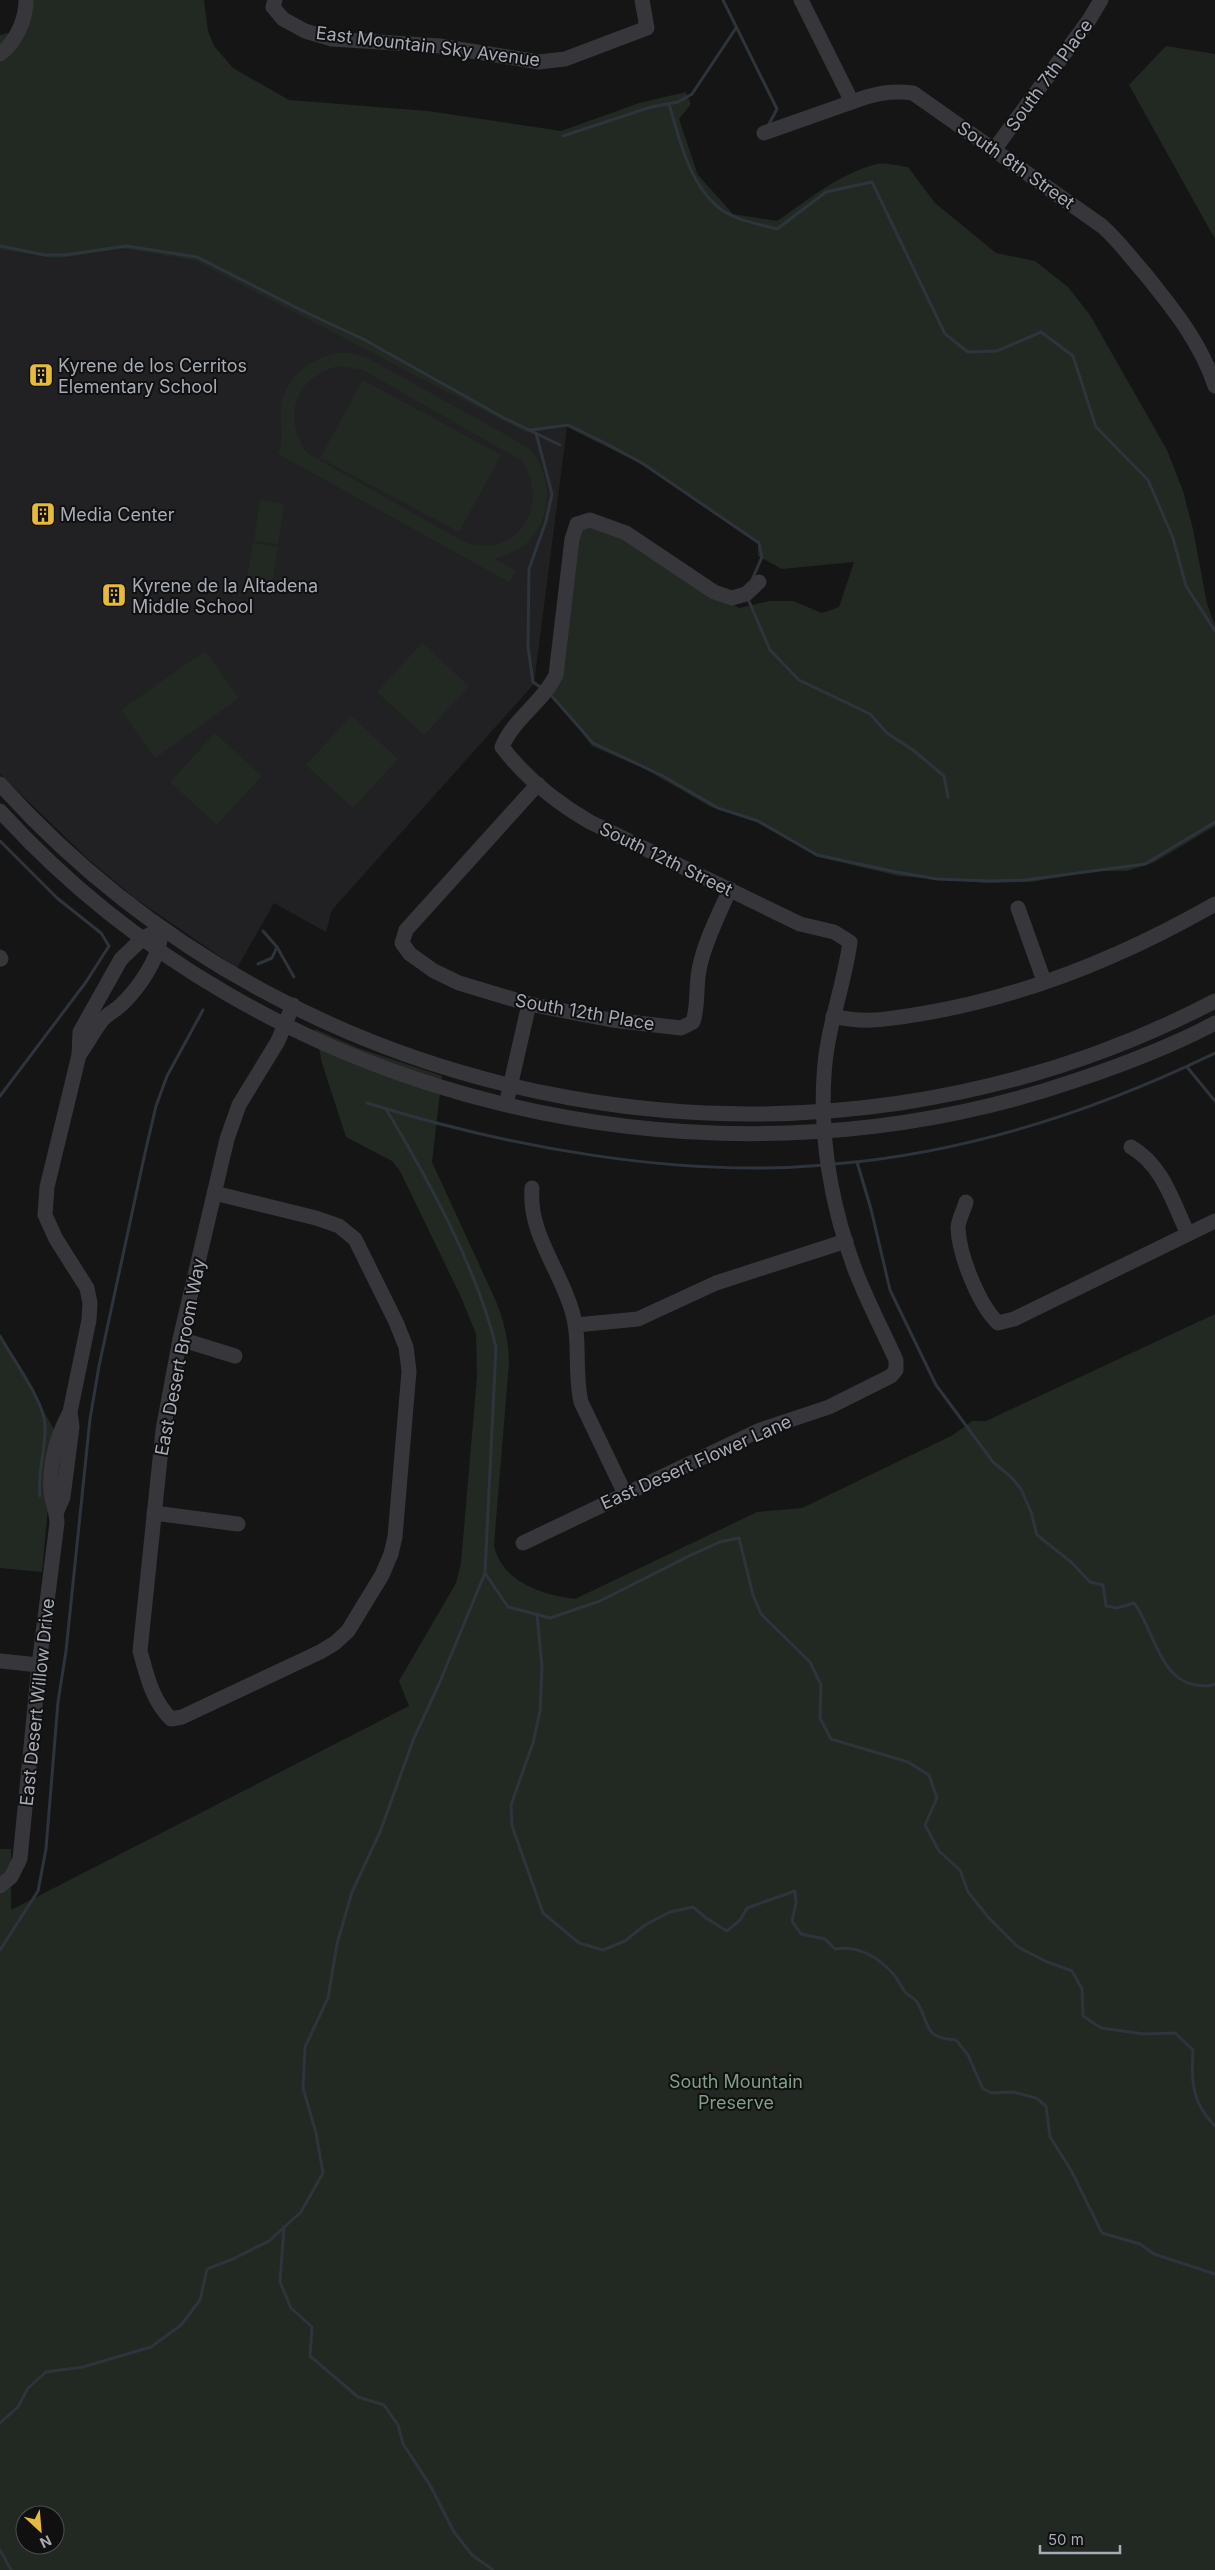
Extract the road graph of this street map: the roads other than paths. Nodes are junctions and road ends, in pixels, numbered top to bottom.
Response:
1 (26, 0) edge
2 (642, 0) edge
3 (800, 0) edge
4 (1101, 0) edge
5 (274, 3) edge
6 (0, 54) edge
7 (852, 102) junction
8 (764, 133) dead end
9 (994, 150) junction
10 (1215, 386) edge
11 (759, 582) dead end
12 (0, 784) edge
13 (538, 784) junction
14 (0, 811) edge
15 (730, 890) junction
16 (1215, 904) edge
17 (1018, 908) dead end
18 (162, 928) junction
19 (143, 938) junction
20 (159, 949) junction
21 (1044, 980) junction
22 (1215, 1001) edge
23 (529, 1004) junction
24 (293, 1005) junction
25 (833, 1016) junction
26 (1215, 1023) edge
27 (286, 1026) junction
28 (79, 1055) junction
29 (1019, 1078) junction
30 (510, 1087) junction
31 (1023, 1097) junction
32 (506, 1106) junction
33 (824, 1112) junction
34 (824, 1131) junction
35 (1132, 1148) dead end
36 (532, 1188) dead end
37 (214, 1193) junction
38 (966, 1202) dead end
39 (1215, 1221) edge
40 (1188, 1234) junction
41 (846, 1241) junction
42 (576, 1325) junction
43 (180, 1340) junction
44 (235, 1356) dead end
45 (624, 1494) junction
46 (154, 1514) junction
47 (238, 1524) dead end
48 (523, 1543) dead end
49 (0, 1661) edge
50 (39, 1665) junction
51 (0, 1886) edge

1 - 6 street
2 - 5 street, East Mountain Sky Avenue
3 - 7 street
4 - 9 street, South 7th Place
7 - 8 street, South 8th Street
7 - 9 street, South 8th Street
9 - 10 street, South 8th Street
11 - 13 street, South 12th Street
12 - 18 street
13 - 15 street, South 12th Street
13 - 23 street, South 12th Place
14 - 19 street
15 - 23 street, South 12th Place
15 - 25 street, South 12th Street
16 - 21 street
17 - 21 street
18 - 19 street, East Desert Willow Drive
18 - 20 street, East Desert Willow Drive
18 - 24 street
19 - 20 street
19 - 28 street, East Desert Willow Drive
20 - 27 street
20 - 28 street, East Desert Willow Drive
21 - 25 street
22 - 29 street
23 - 30 street
24 - 27 street, East Desert Broom Way
24 - 30 street
25 - 33 street
26 - 31 street
27 - 32 street
27 - 37 street, East Desert Broom Way
28 - 50 street, East Desert Willow Drive
29 - 31 street
29 - 33 street
30 - 32 street
30 - 33 street
31 - 34 street
32 - 34 street
33 - 34 street
34 - 41 street
35 - 40 street
36 - 42 street
37 - 43 street, East Desert Broom Way
37 - 46 street, East Desert Broom Way
38 - 40 street
39 - 40 street
41 - 42 street
41 - 45 street, East Desert Flower Lane
42 - 45 street
43 - 44 street
43 - 46 street, East Desert Broom Way
45 - 48 street, East Desert Flower Lane
46 - 47 street
49 - 50 street
50 - 51 street, East Desert Willow Drive

